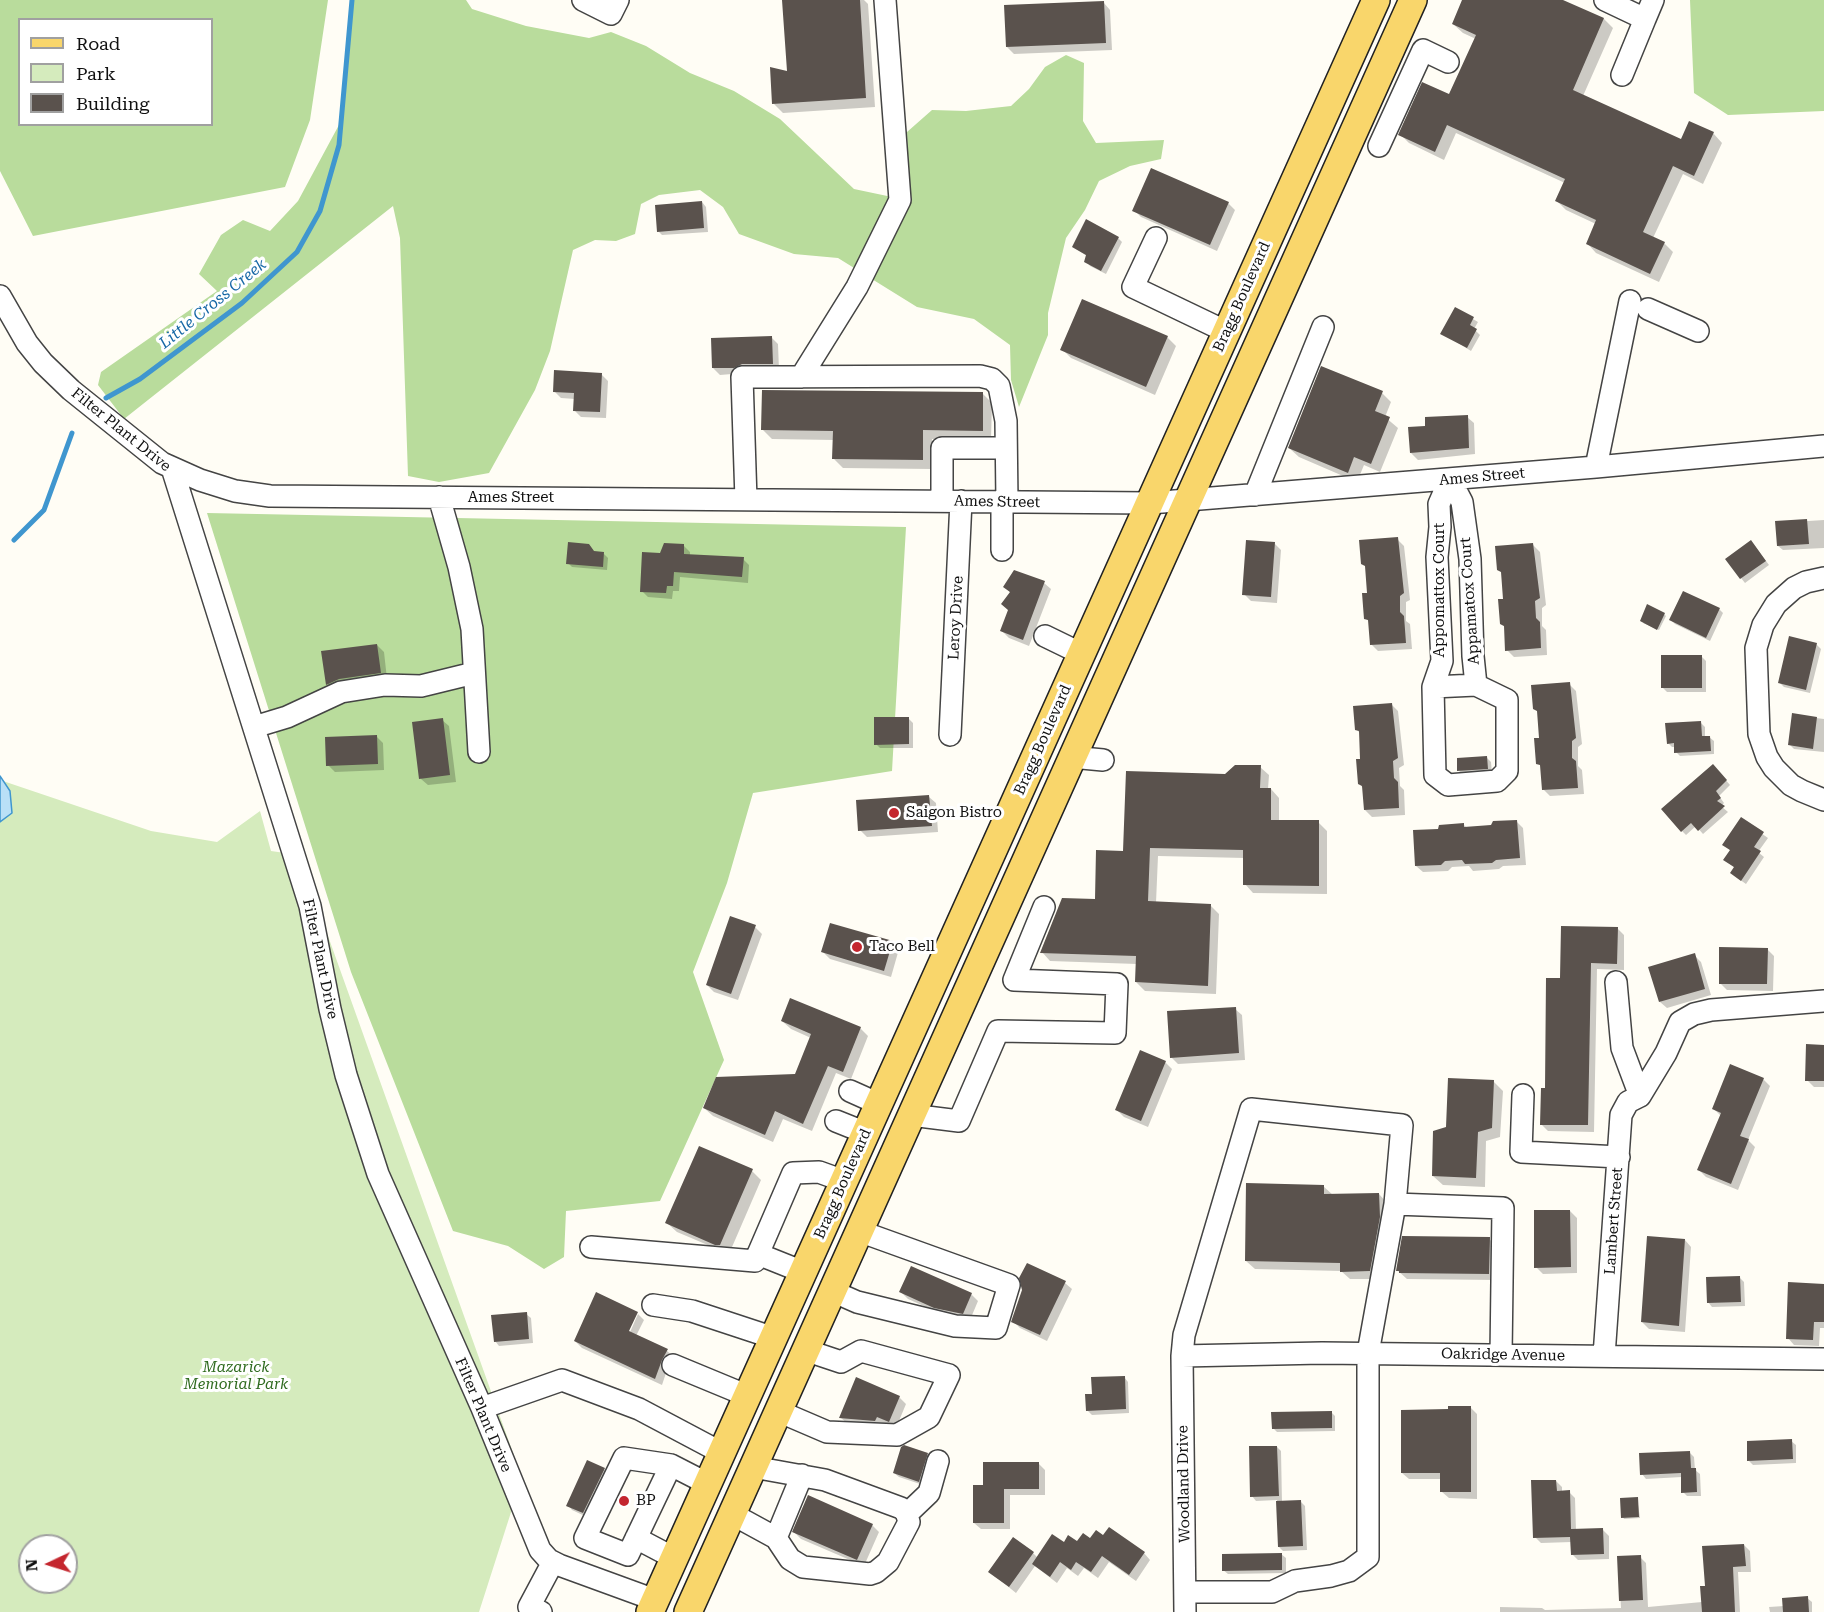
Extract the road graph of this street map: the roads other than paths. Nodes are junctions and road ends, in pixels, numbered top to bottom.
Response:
1 (583, 0) edge
2 (618, 0) edge
3 (885, 0) edge
4 (1376, 0) edge
5 (1413, 0) edge
6 (1605, 0) edge
7 (1649, 9) edge
8 (1448, 62) dead end
9 (1622, 75) dead end
10 (1352, 134) junction
11 (1156, 238) dead end
12 (0, 296) edge
13 (1323, 327) dead end
14 (1698, 331) dead end
15 (1227, 332) junction
16 (801, 377) junction
17 (1824, 446) edge
18 (1006, 448) junction
19 (1596, 467) junction
20 (172, 468) junction
21 (1450, 479) junction
22 (1255, 495) junction
23 (439, 497) junction
24 (746, 500) junction
25 (951, 501) junction
26 (1187, 501) junction
27 (1004, 502) junction
28 (1150, 503) junction
29 (1002, 550) dead end
30 (1470, 567) junction
31 (1438, 569) junction
32 (1824, 578) edge
33 (1045, 636) dead end
34 (1082, 654) junction
35 (474, 673) junction
36 (1476, 685) junction
37 (1433, 687) junction
38 (254, 727) junction
39 (950, 735) dead end
40 (478, 752) dead end
41 (1071, 758) junction
42 (1102, 760) dead end
43 (1435, 775) joint
44 (1824, 800) edge
45 (1044, 907) dead end
46 (1616, 982) dead end
47 (1824, 1001) edge
48 (850, 1091) dead end
49 (1523, 1095) dead end
50 (1640, 1095) junction
51 (879, 1104) junction
52 (910, 1115) junction
53 (836, 1121) dead end
54 (866, 1133) junction
55 (1619, 1157) junction
56 (844, 1181) junction
57 (1395, 1204) junction
58 (858, 1231) junction
59 (591, 1246) dead end
60 (758, 1254) junction
61 (803, 1272) junction
62 (832, 1291) junction
63 (653, 1305) dead end
64 (774, 1338) junction
65 (806, 1350) junction
66 (1368, 1353) junction
67 (1501, 1355) junction
68 (1182, 1356) junction
69 (1604, 1356) junction
70 (1824, 1359) edge
71 (673, 1365) dead end
72 (746, 1399) junction
73 (482, 1408) junction
74 (778, 1411) junction
75 (722, 1453) junction
76 (938, 1461) dead end
77 (671, 1465) junction
78 (753, 1467) junction
79 (802, 1475) junction
80 (708, 1484) junction
81 (732, 1514) junction
82 (908, 1514) junction
83 (585, 1538) junction
84 (636, 1538) junction
85 (776, 1538) junction
86 (674, 1558) junction
87 (562, 1565) junction
88 (1185, 1602) edge
89 (653, 1606) edge
90 (533, 1610) edge
91 (681, 1612) edge
92 (688, 1612) edge

1 - 2 street
3 - 16 street
4 - 15 main road, Bragg Boulevard
5 - 10 main road
6 - 7 street
7 - 9 street
8 - 10 street
10 - 26 main road
11 - 15 street
12 - 20 street, Filter Plant Drive
13 - 22 street
14 - 19 street
15 - 28 main road, Bragg Boulevard
16 - 18 street
16 - 24 street
17 - 19 street, Ames Street
18 - 25 street, Leroy Drive
18 - 27 street
19 - 21 street, Ames Street
20 - 23 street, Ames Street
20 - 38 street, Filter Plant Drive
21 - 22 street, Ames Street
21 - 30 street, Appamatox Court
21 - 31 street, Appomattox Court
22 - 26 street, Ames Street
23 - 24 street, Ames Street
23 - 35 street
24 - 25 street, Ames Street
25 - 27 street, Ames Street
25 - 39 street, Leroy Drive
26 - 28 street, Ames Street
26 - 41 main road
27 - 28 street, Ames Street
27 - 29 street
28 - 34 main road, Bragg Boulevard
30 - 31 street
30 - 36 street, Appamatox Court
31 - 37 street, Appomattox Court
32 - 44 street
33 - 34 street
34 - 51 main road, Bragg Boulevard
35 - 38 street
35 - 40 street
36 - 37 street
36 - 43 street, Appamatox Court
37 - 43 street, Appomattox Court
38 - 73 street, Filter Plant Drive
41 - 42 street
41 - 52 main road
45 - 52 street
46 - 50 street
47 - 50 street, Lambert Street
48 - 51 street
49 - 55 street
50 - 55 street, Lambert Street
51 - 54 main road, Bragg Boulevard
52 - 58 main road
53 - 54 street
54 - 56 main road, Bragg Boulevard
55 - 69 street, Lambert Street
56 - 60 street
56 - 61 main road, Bragg Boulevard
57 - 66 street
57 - 67 street
57 - 68 street, Woodland Drive
58 - 62 main road
58 - 62 street
59 - 60 street
60 - 61 street
61 - 64 main road, Bragg Boulevard
62 - 65 main road
63 - 64 street
64 - 72 main road, Bragg Boulevard
65 - 74 main road
65 - 74 street
66 - 67 street, Oakridge Avenue
66 - 68 street, Oakridge Avenue
66 - 88 street
67 - 69 street, Oakridge Avenue
68 - 88 street, Woodland Drive
69 - 70 street, Oakridge Avenue
71 - 72 street
72 - 75 main road, Bragg Boulevard
72 - 91 main road
73 - 75 street
73 - 87 street, Filter Plant Drive
74 - 78 main road
75 - 80 main road, Bragg Boulevard
76 - 82 street
77 - 80 street
77 - 83 street
77 - 84 street
78 - 79 street
78 - 81 main road
79 - 82 street
79 - 85 street
80 - 86 main road, Bragg Boulevard
81 - 85 street
81 - 92 main road
82 - 85 street
83 - 84 street
83 - 87 street
84 - 86 street
86 - 89 main road, Bragg Boulevard
87 - 89 street
87 - 90 street

